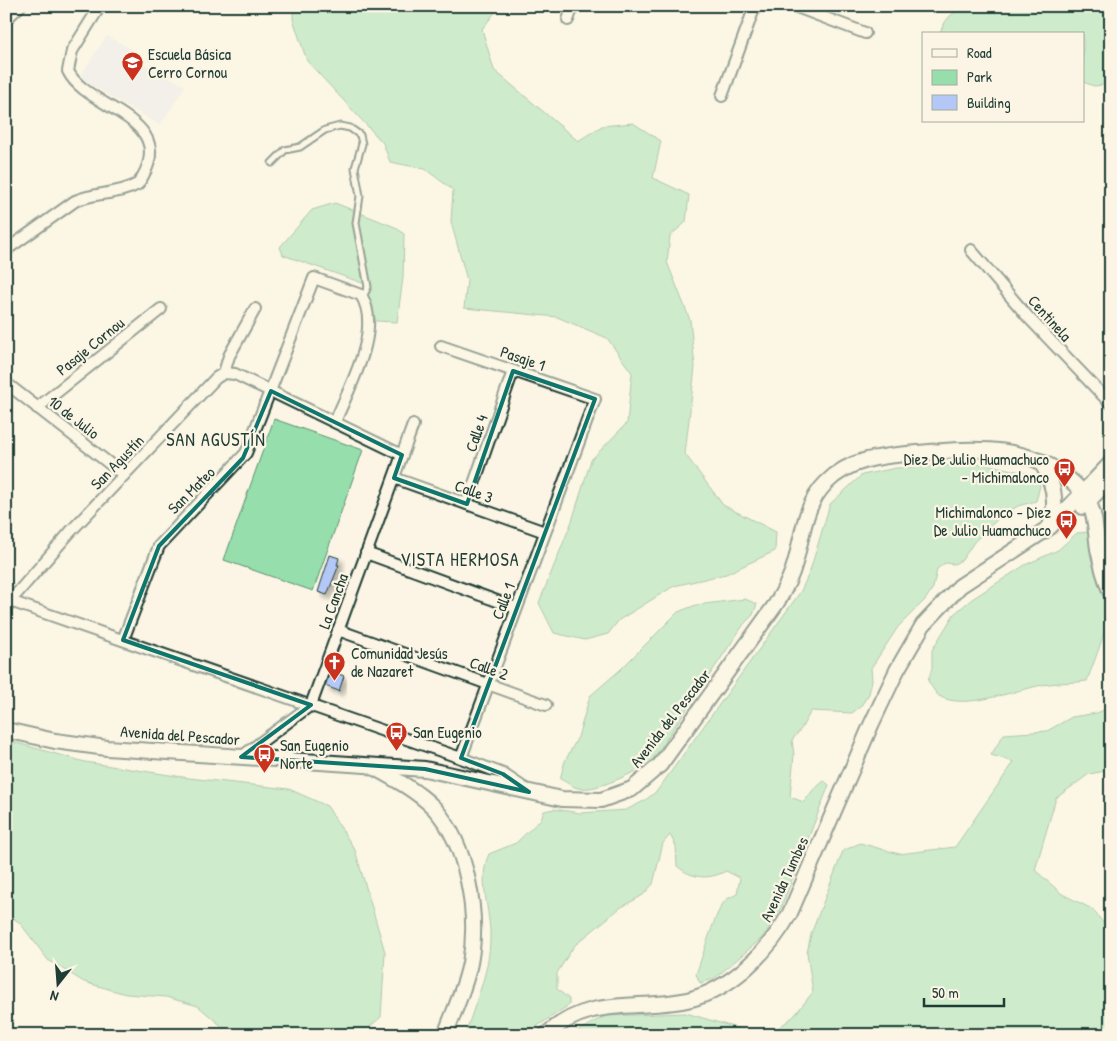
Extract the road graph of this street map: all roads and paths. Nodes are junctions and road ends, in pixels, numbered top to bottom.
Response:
1 (20, 6) edge
2 (100, 6) edge
3 (573, 6) edge
4 (754, 6) edge
5 (794, 6) edge
6 (6, 19) edge
7 (568, 20) dead end
8 (865, 32) dead end
9 (722, 96) dead end
10 (272, 163) dead end
11 (6, 250) edge
12 (971, 250) dead end
13 (362, 297) junction
14 (161, 309) dead end
15 (255, 309) dead end
16 (441, 346) dead end
17 (513, 371) junction
18 (224, 373) junction
19 (6, 383) edge
20 (271, 391) junction
21 (595, 399) joint
22 (1111, 404) edge
23 (37, 408) junction
24 (335, 422) junction
25 (413, 425) dead end
26 (402, 455) junction
27 (1040, 461) junction
28 (1111, 462) edge
29 (124, 475) junction
30 (394, 478) junction
31 (1111, 478) edge
32 (1086, 497) junction
33 (467, 504) junction
34 (1050, 527) junction
35 (545, 532) junction
36 (366, 553) junction
37 (1111, 593) edge
38 (8, 603) edge
39 (941, 605) junction
40 (516, 608) junction
41 (338, 630) junction
42 (123, 640) junction
43 (488, 684) junction
44 (310, 705) junction
45 (546, 705) dead end
46 (6, 730) edge
47 (241, 757) junction
48 (460, 758) junction
49 (368, 764) junction
50 (529, 792) junction
51 (445, 1035) edge
52 (546, 1035) edge

1 - 6 street
2 - 11 street
3 - 7 street
4 - 9 street
5 - 8 street
10 - 13 lane
12 - 22 street, Centinela
13 - 20 street, San Mateo
13 - 24 street
14 - 23 street, Pasaje Cornou
15 - 18 street, San Agustín
16 - 17 street, Pasaje 1
17 - 21 street, Pasaje 1
17 - 33 street, Calle 4
18 - 20 street
18 - 29 street, San Agustín
19 - 23 street, 10 de Julio
20 - 24 street
20 - 42 street, San Mateo
21 - 35 street, Calle 1
23 - 29 street, 10 de Julio
24 - 26 street
25 - 26 street, La Cancha
26 - 30 street, La Cancha
27 - 32 main road, Avenida del Pescador
27 - 34 main road
27 - 50 main road, Avenida del Pescador
28 - 32 main road, Avenida Tumbes
29 - 38 street, San Agustín
30 - 33 street, Calle 3
30 - 36 street, La Cancha
31 - 32 main road, Avenida Tumbes
32 - 34 main road, Avenida Tumbes
32 - 37 main road
32 - 39 main road, Avenida Tumbes
33 - 35 street, Calle 3
34 - 39 main road, Avenida Tumbes
35 - 40 street, Calle 1
36 - 40 street
36 - 41 street, La Cancha
38 - 42 street
39 - 52 main road, Avenida Tumbes
40 - 43 street, Calle 1
41 - 43 street, Calle 2
41 - 44 street, La Cancha
42 - 44 street
43 - 45 street, Calle 2
43 - 48 street, Calle 1
44 - 47 street
44 - 48 street
46 - 47 main road, Avenida del Pescador
47 - 49 main road, Avenida del Pescador
48 - 50 street
49 - 50 main road, Avenida del Pescador
49 - 51 main road

